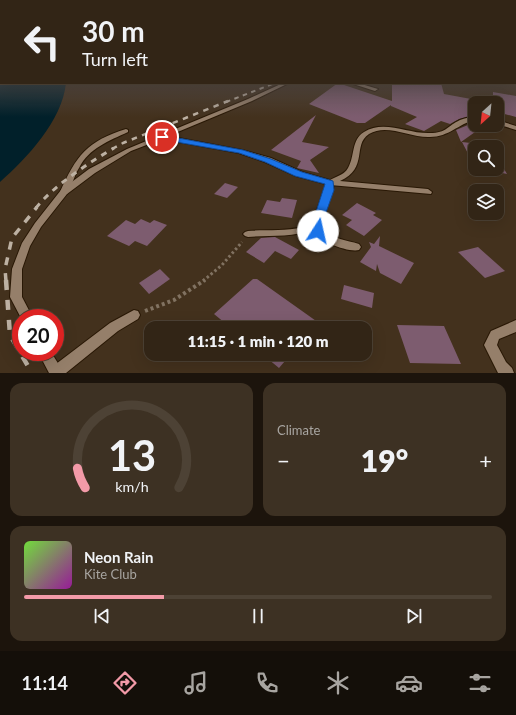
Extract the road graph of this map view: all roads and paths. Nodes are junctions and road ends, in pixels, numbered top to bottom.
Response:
1 (285, 84) edge
2 (356, 84) edge
3 (375, 89) dead end
4 (468, 119) edge
5 (504, 124) edge
6 (516, 128) edge
7 (126, 131) dead end
8 (162, 137) junction
9 (330, 183) junction
10 (64, 192) junction
11 (428, 192) dead end
12 (318, 221) junction
13 (248, 234) joint
14 (356, 247) dead end
15 (22, 309) edge
16 (134, 314) joint
17 (516, 326) edge
18 (50, 361) edge
19 (57, 373) edge
20 (507, 373) edge

1 - 8 street
2 - 3 street
4 - 9 street
5 - 6 street
7 - 10 street
8 - 9 street
8 - 10 street
9 - 11 street
9 - 12 street
10 - 15 street
12 - 13 street
12 - 14 street
13 - 16 path
16 - 19 street
17 - 20 street
18 - 19 street

